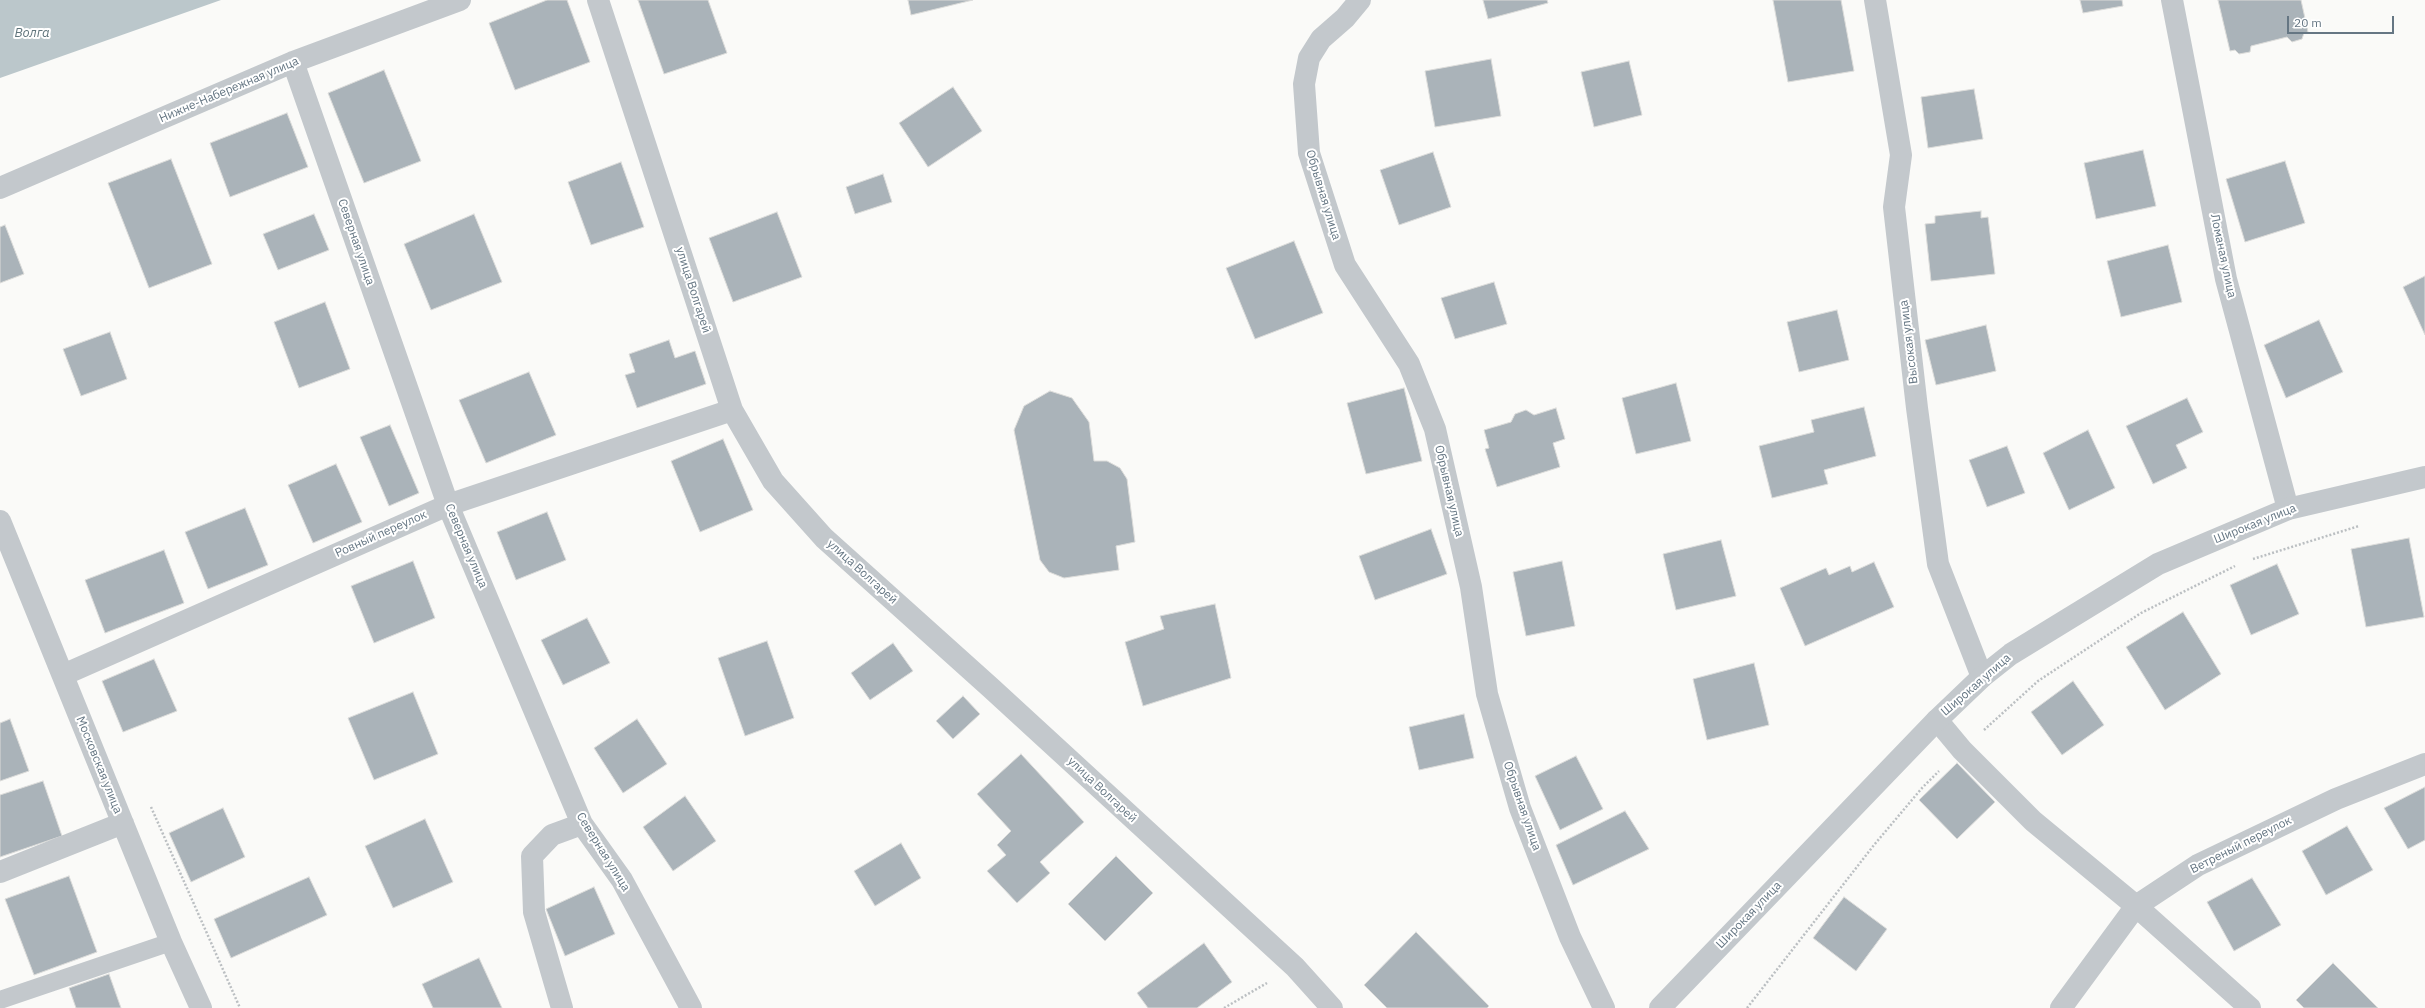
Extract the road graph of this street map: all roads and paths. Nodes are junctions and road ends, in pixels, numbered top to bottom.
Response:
1 (460, 0) edge
2 (598, 0) edge
3 (1360, 0) edge
4 (1875, 0) edge
5 (2172, 0) edge
6 (293, 62) junction
7 (0, 188) edge
8 (732, 410) junction
9 (2425, 477) edge
10 (448, 505) junction
11 (2288, 509) junction
12 (0, 521) edge
13 (2360, 525) dead end
14 (2246, 561) dead end
15 (2239, 564) dead end
16 (63, 675) junction
17 (1982, 677) junction
18 (1937, 720) junction
19 (1962, 750) junction
20 (2425, 764) edge
21 (148, 800) dead end
22 (123, 823) junction
23 (582, 824) junction
24 (0, 872) edge
25 (2136, 906) junction
26 (171, 942) junction
27 (1295, 967) junction
28 (0, 1000) edge
29 (201, 1008) edge
30 (240, 1008) edge
31 (562, 1008) edge
32 (691, 1008) edge
33 (1224, 1008) edge
34 (1332, 1008) edge
35 (1604, 1008) edge
36 (1660, 1008) edge
37 (1747, 1008) edge
38 (2061, 1008) edge
39 (2250, 1008) edge

1 - 6 street, Нижне-Набережная улица
2 - 8 street, улица Волгарей
3 - 35 street, Обрывная улица
4 - 17 street, Высокая улица
5 - 11 street, Ломаная улица
6 - 7 street, Нижне-Набережная улица
6 - 10 street, Северная улица
8 - 10 street, Ровный переулок
8 - 27 street, улица Волгарей
9 - 11 street, Широкая улица
10 - 16 street, Ровный переулок
10 - 23 street, Северная улица
11 - 17 street, Широкая улица
12 - 16 street, Московская улица
13 - 14 path
15 - 19 path
16 - 22 street, Московская улица
17 - 18 street, Широкая улица
18 - 19 street
18 - 36 street, Широкая улица
19 - 25 street
19 - 37 path
20 - 25 street, Ветреный переулок
21 - 30 path
22 - 24 street
22 - 26 street, Московская улица
23 - 31 street
23 - 32 street, Северная улица
25 - 38 street, Ветреный переулок
25 - 39 street
26 - 28 lane
26 - 29 street, Московская улица
27 - 33 path
27 - 34 street, улица Волгарей

